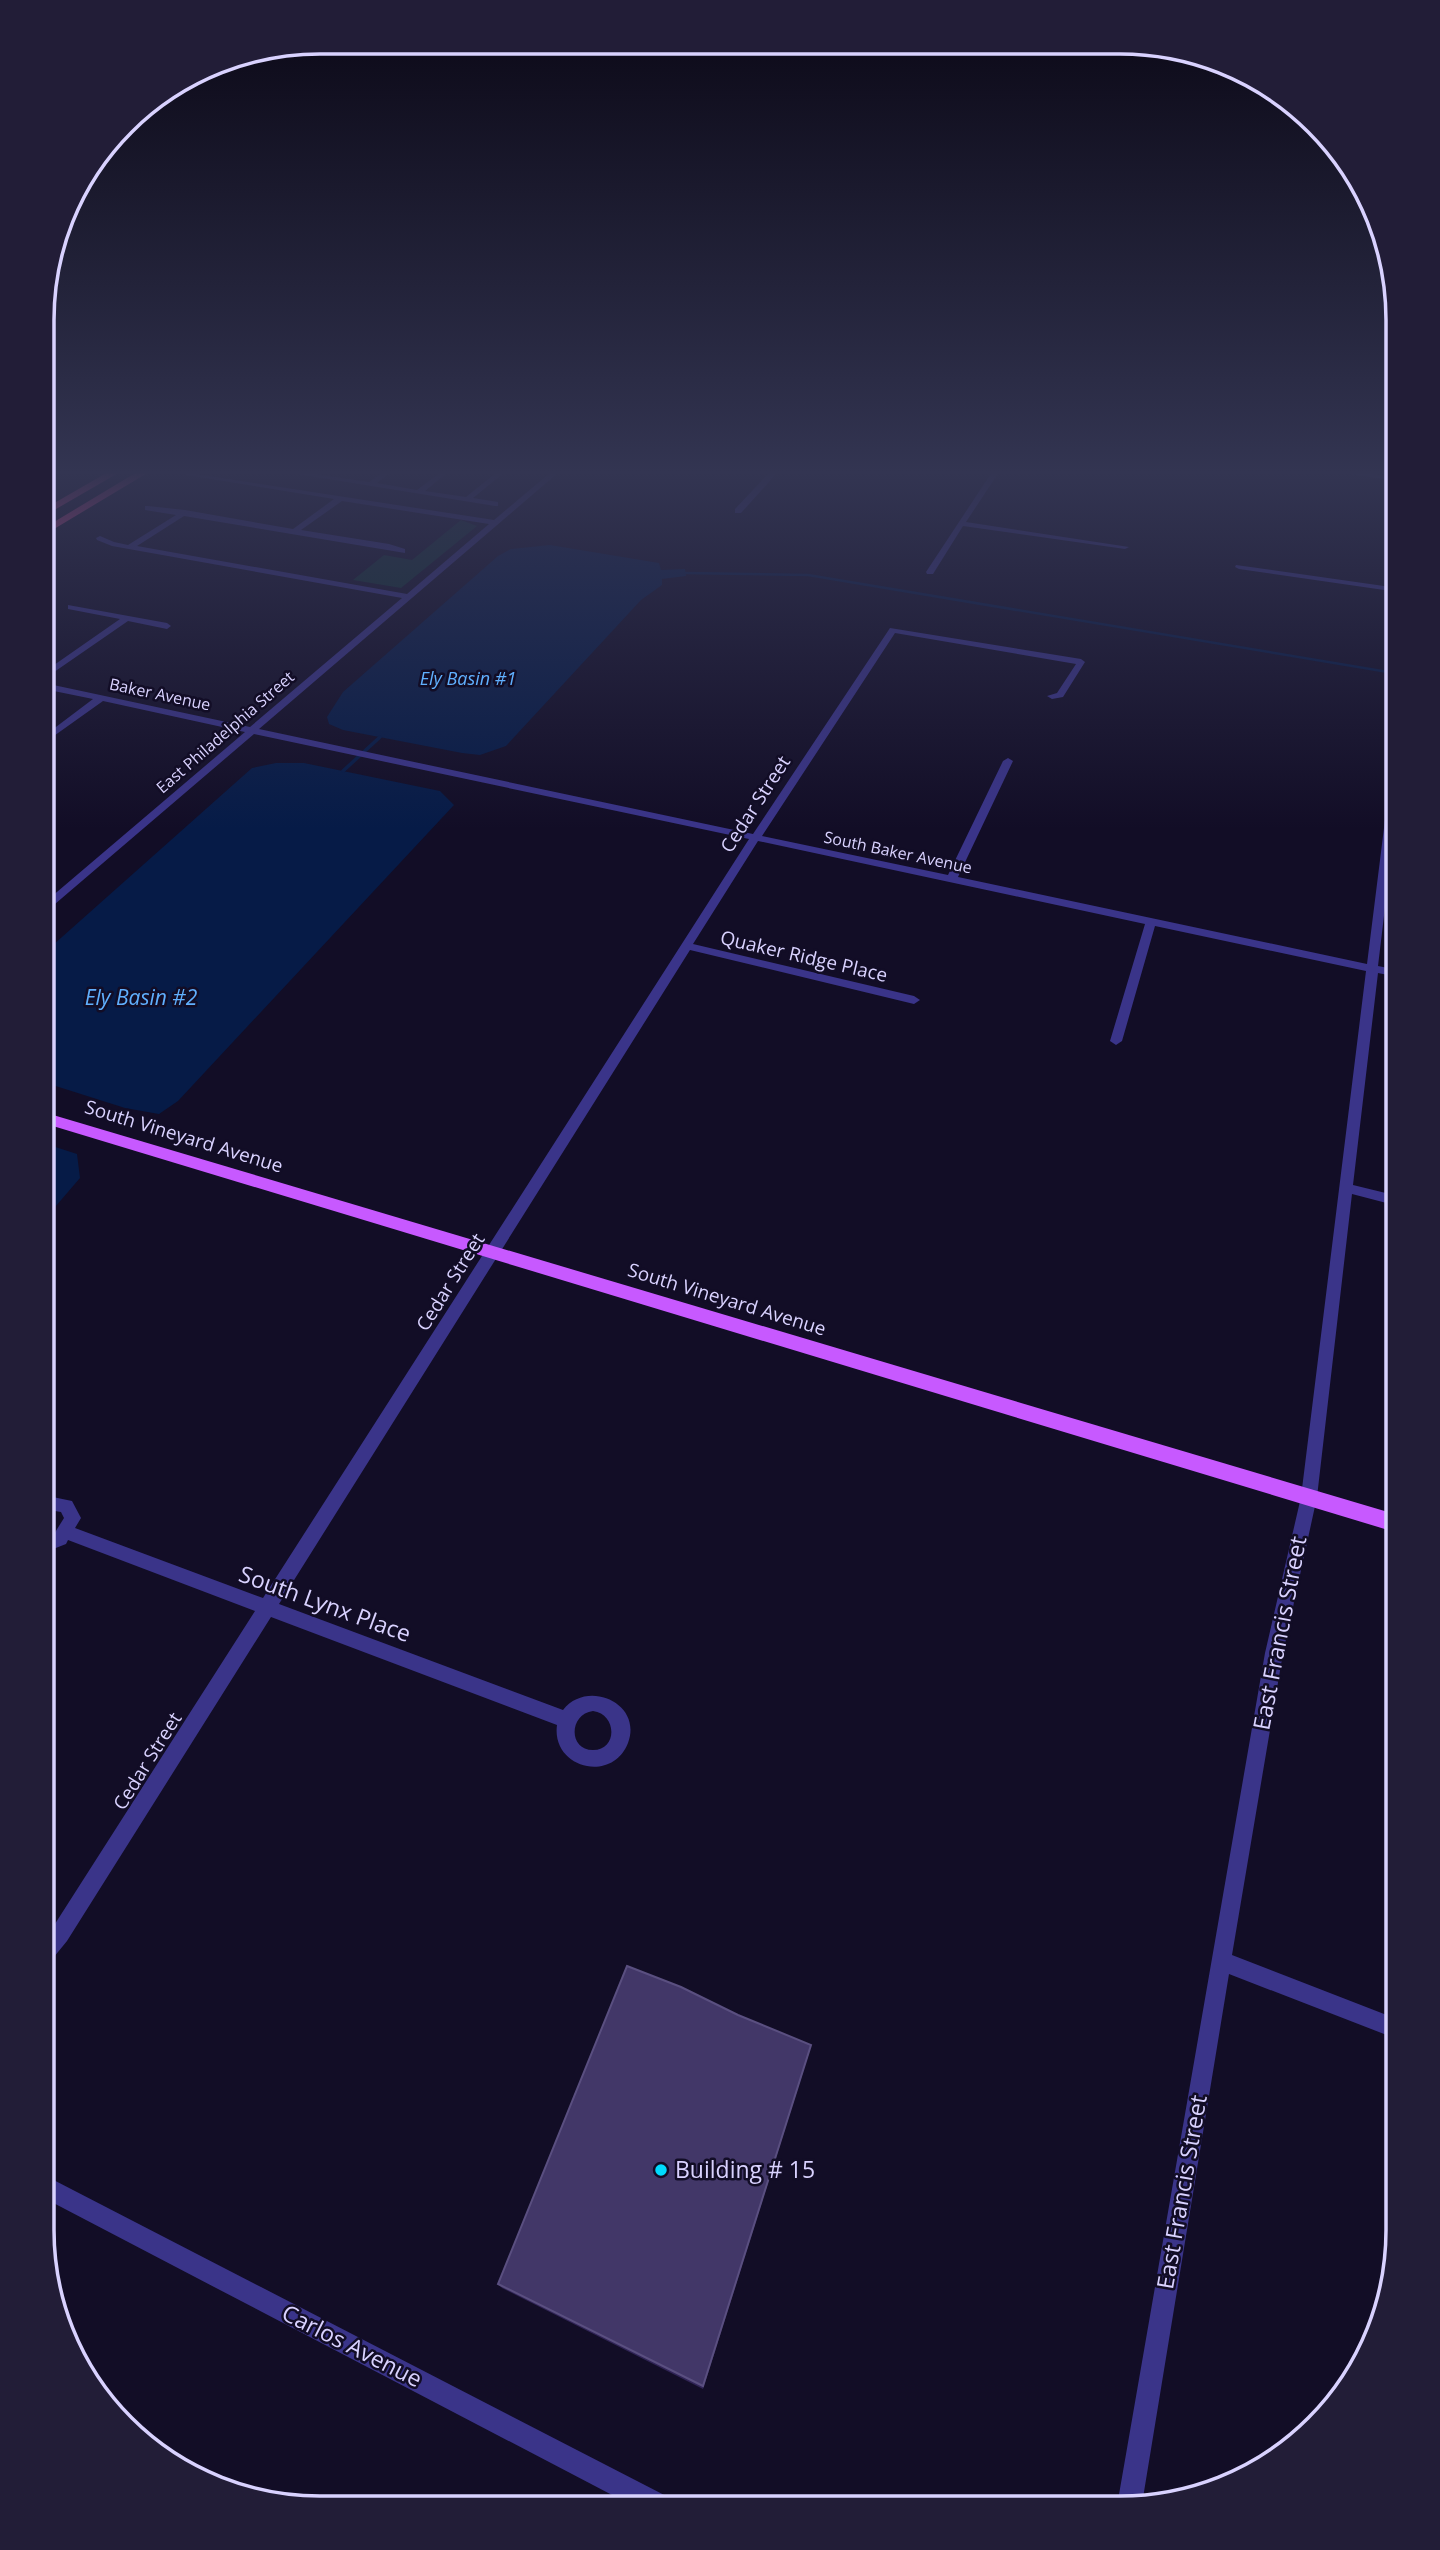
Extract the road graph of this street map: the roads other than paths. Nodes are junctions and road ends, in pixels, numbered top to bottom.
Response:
1 (375, 591) edge
2 (415, 591) edge
3 (408, 597) junction
4 (71, 607) dead end
5 (127, 618) junction
6 (167, 626) dead end
7 (54, 669) edge
8 (54, 688) edge
9 (1052, 696) dead end
10 (101, 698) junction
11 (253, 729) junction
12 (54, 733) edge
13 (393, 758) joint
14 (1008, 761) dead end
15 (755, 838) junction
16 (1386, 862) edge
17 (950, 880) junction
18 (54, 899) edge
19 (1152, 922) junction
20 (687, 946) junction
21 (1374, 969) junction
22 (1386, 972) edge
23 (914, 1000) dead end
24 (1116, 1041) dead end
25 (54, 1121) edge
26 (1346, 1188) junction
27 (1386, 1198) edge
28 (491, 1253) junction
29 (1309, 1497) junction
30 (54, 1503) edge
31 (1386, 1520) edge
32 (66, 1532) junction
33 (54, 1543) edge
34 (266, 1609) junction
35 (567, 1720) dead end
36 (54, 1941) edge
37 (1222, 1961) junction
38 (1386, 2025) edge
39 (54, 2191) edge
40 (1131, 2495) edge
41 (640, 2496) edge

1 - 3 street
2 - 3 street, East Philadelphia Street
3 - 11 street, East Philadelphia Street
4 - 5 street
5 - 6 street
5 - 7 street
8 - 10 street, Baker Avenue
9 - 15 street, Cedar Street
10 - 11 street, Baker Avenue
10 - 12 street
11 - 13 street, Baker Avenue
11 - 18 street, East Philadelphia Street
13 - 15 street, South Baker Avenue
14 - 17 street
15 - 17 street, South Baker Avenue
15 - 20 street, Cedar Street
16 - 21 street, East Francis Street
17 - 19 street, South Baker Avenue
19 - 21 street, South Baker Avenue
19 - 24 street
20 - 23 street, Quaker Ridge Place
20 - 28 street, Cedar Street
21 - 22 street, South Baker Avenue
21 - 26 street, East Francis Street
25 - 28 main road, South Vineyard Avenue
26 - 27 street
26 - 29 street, East Francis Street
28 - 29 main road, South Vineyard Avenue
28 - 34 street, Cedar Street
29 - 31 main road, South Vineyard Avenue
29 - 37 street, East Francis Street
30 - 32 street
32 - 33 street
32 - 34 street, South Lynx Place
34 - 35 street, South Lynx Place
34 - 36 street, Cedar Street
37 - 38 street
37 - 40 street, East Francis Street
39 - 41 street, Carlos Avenue

